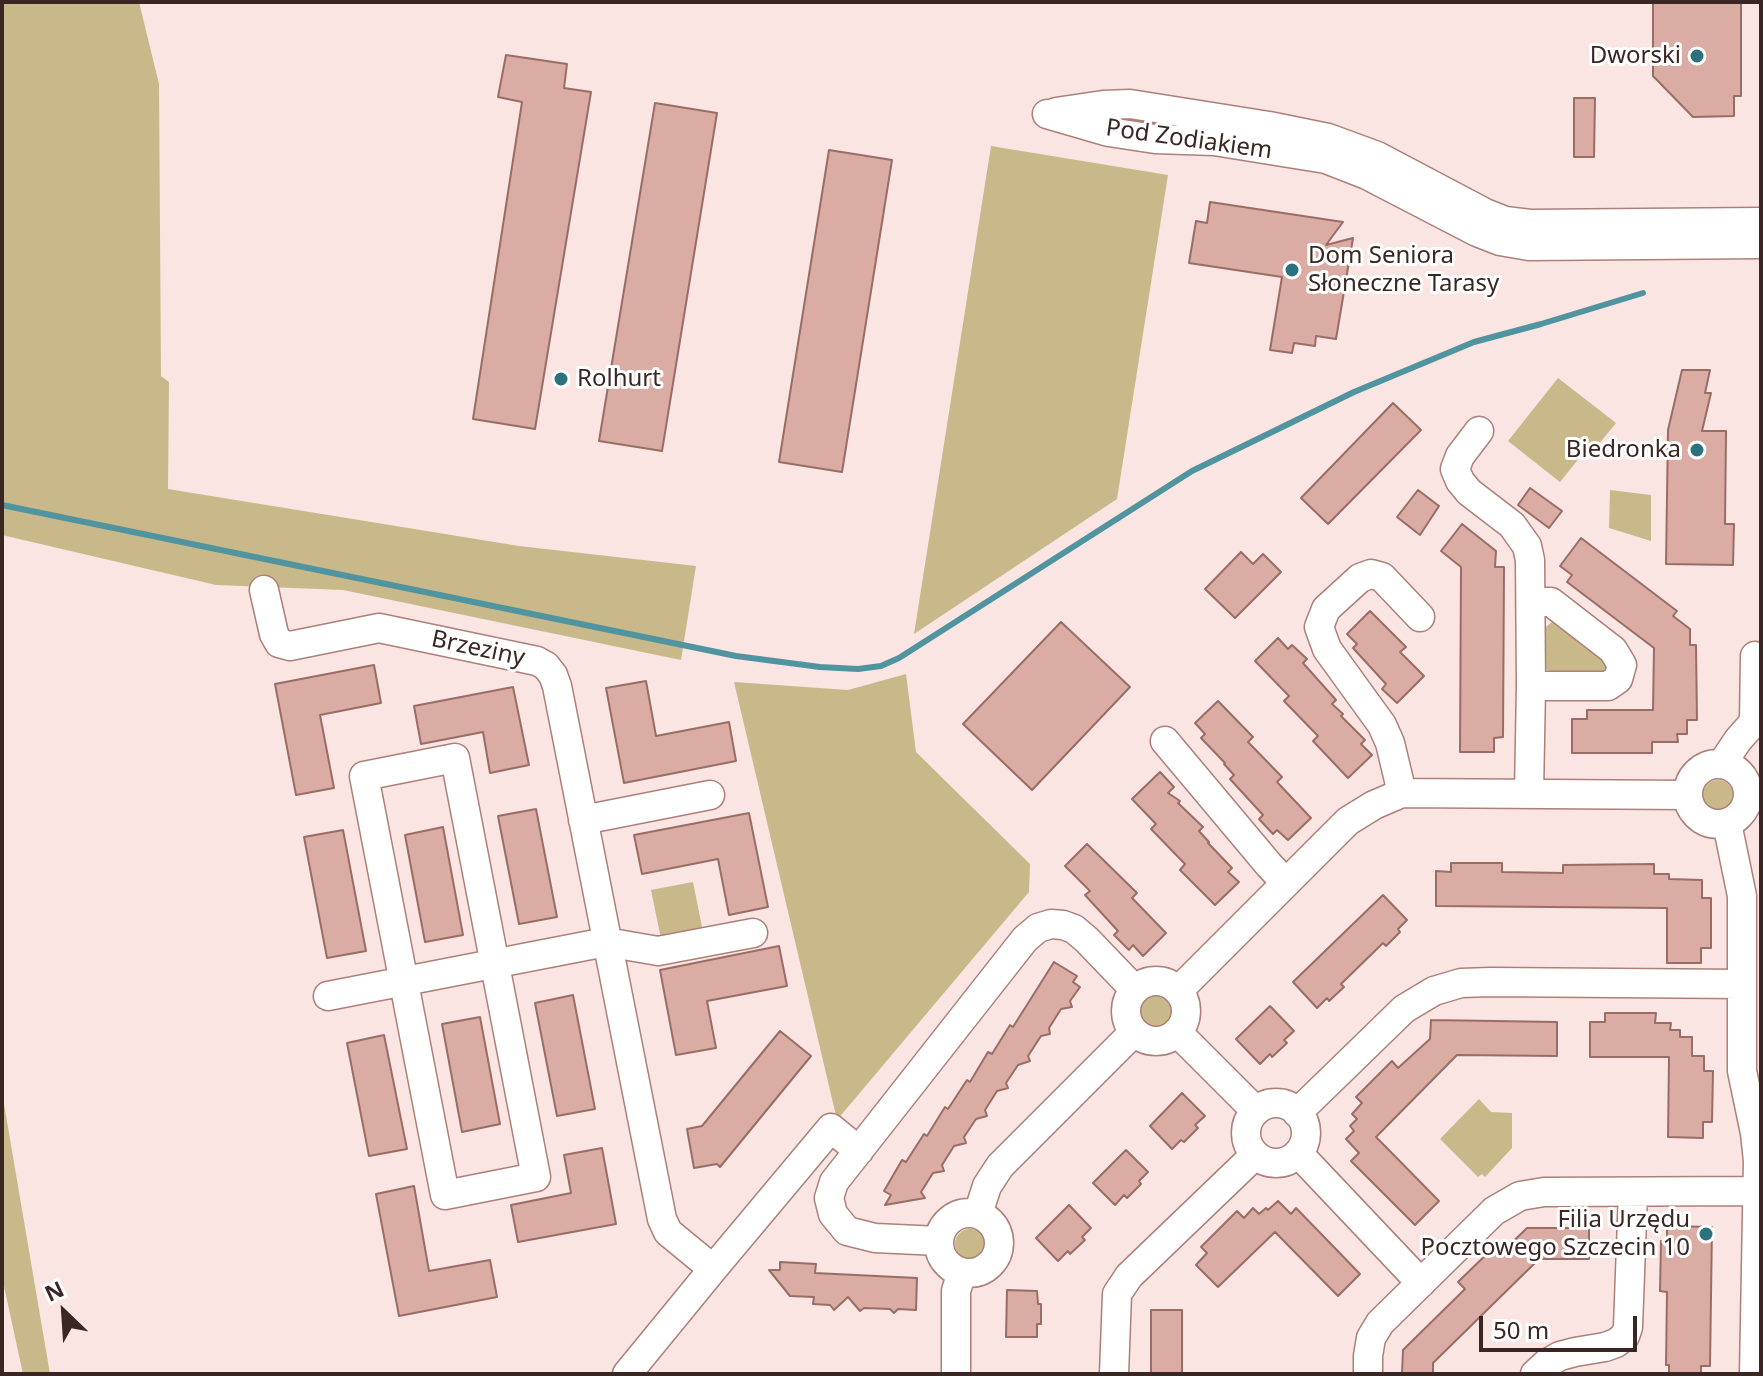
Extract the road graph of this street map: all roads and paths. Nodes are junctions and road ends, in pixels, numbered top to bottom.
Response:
1 (1761, 222) edge
2 (1761, 244) edge
3 (1479, 431) dead end
4 (264, 590) dead end
5 (1532, 602) junction
6 (1420, 617) dead end
7 (1755, 656) dead end
8 (1531, 686) junction
9 (1165, 741) dead end
10 (1722, 764) junction
11 (1402, 793) junction
12 (1529, 794) junction
13 (710, 795) dead end
14 (1688, 795) junction
15 (1754, 804) edge
16 (583, 820) junction
17 (1727, 823) junction
18 (1286, 883) junction
19 (753, 933) dead end
20 (606, 942) junction
21 (494, 963) junction
22 (404, 981) junction
23 (1742, 984) junction
24 (1135, 990) junction
25 (1178, 991) junction
26 (328, 996) dead end
27 (1134, 1032) junction
28 (1177, 1032) junction
29 (1256, 1111) junction
30 (1297, 1113) junction
31 (859, 1151) junction
32 (1298, 1153) junction
33 (1255, 1155) junction
34 (1757, 1191) junction
35 (1633, 1193) junction
36 (978, 1214) junction
37 (939, 1241) junction
38 (713, 1269) junction
39 (962, 1272) junction
40 (1421, 1283) junction
41 (627, 1374) edge
42 (956, 1374) edge
43 (1114, 1374) edge
44 (1368, 1374) edge
45 (1535, 1374) edge
46 (1754, 1374) edge

1 - 2 street, Pod Zodiakiem
3 - 5 street
4 - 16 street, Brzeziny
5 - 8 street
5 - 8 street
6 - 11 street
7 - 10 street
8 - 12 street
9 - 18 street
10 - 14 street
10 - 15 street
11 - 12 street
11 - 18 street
12 - 14 street
13 - 16 street
14 - 17 street
15 - 17 street
16 - 20 street, Brzeziny
17 - 23 street
18 - 25 street
19 - 20 street
20 - 21 street
20 - 38 street, Brzeziny
21 - 22 street
21 - 22 street
21 - 22 street
22 - 26 street
23 - 30 street
23 - 34 street
24 - 25 street
24 - 27 street
24 - 31 street
25 - 28 street
27 - 28 street
27 - 36 street
28 - 29 street
29 - 30 street
29 - 33 street
30 - 32 street
31 - 37 street
31 - 38 street
32 - 33 street
32 - 40 street
33 - 43 street
34 - 35 street
34 - 46 street
35 - 40 street
35 - 45 street
36 - 37 street
36 - 39 street
37 - 39 street
38 - 41 street
39 - 42 street
40 - 44 street

